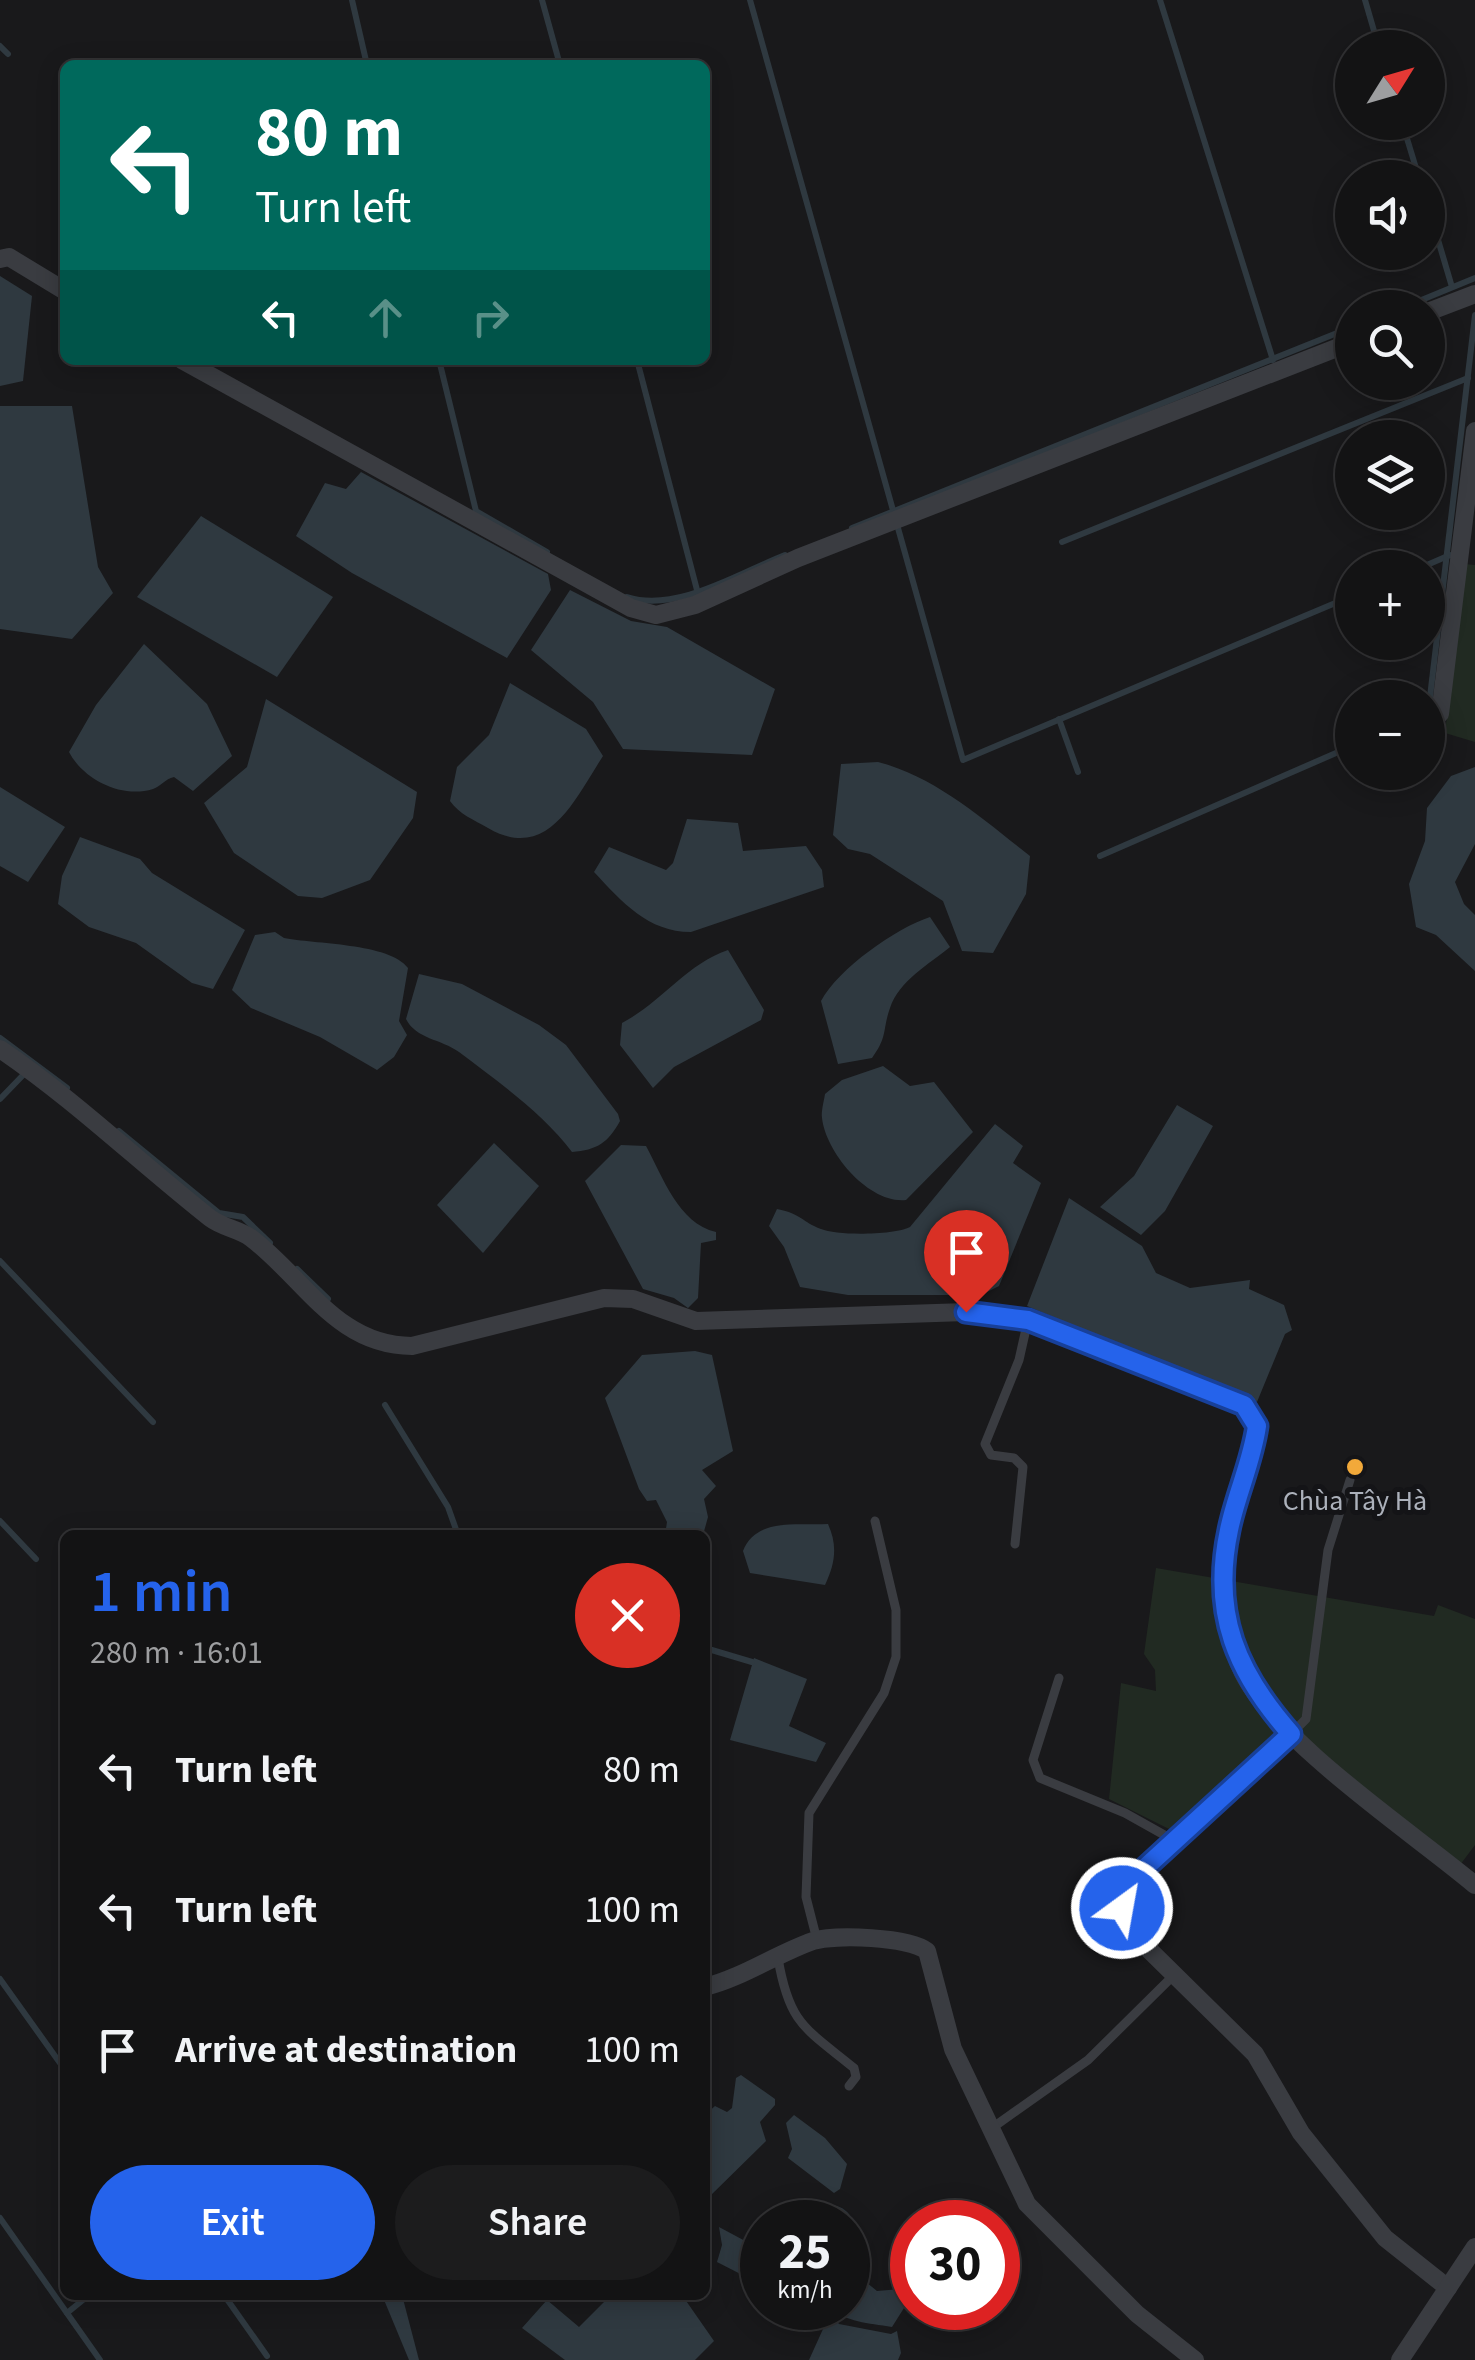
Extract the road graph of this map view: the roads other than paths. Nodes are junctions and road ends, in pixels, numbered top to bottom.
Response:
1 (0, 259) edge
2 (60, 288) edge
3 (1475, 294) edge
4 (1445, 305) edge
5 (1335, 349) edge
6 (191, 365) edge
7 (1475, 430) edge
8 (1468, 559) edge
9 (1445, 686) edge
10 (0, 1049) edge
11 (1028, 1320) junction
12 (1350, 1480) dead end
13 (876, 1521) dead end
14 (1015, 1544) dead end
15 (1059, 1678) dead end
16 (1291, 1734) junction
17 (1177, 1842) junction
18 (1475, 1886) edge
19 (816, 1940) junction
20 (778, 1958) junction
21 (1176, 1974) junction
22 (710, 1985) edge
23 (849, 2086) dead end
24 (990, 2129) junction
25 (1475, 2247) edge
26 (1448, 2288) junction
27 (1195, 2360) edge
28 (1400, 2360) edge

1 - 2 street
3 - 4 street
5 - 6 street
7 - 8 street
8 - 9 street
10 - 11 street
11 - 14 lane
11 - 16 street
12 - 16 lane
13 - 19 lane
15 - 17 lane
16 - 17 street
16 - 18 street
17 - 21 street
19 - 20 street
19 - 24 street
20 - 22 street
20 - 23 lane
21 - 24 lane
21 - 26 street
24 - 27 street
25 - 26 street
26 - 28 street

